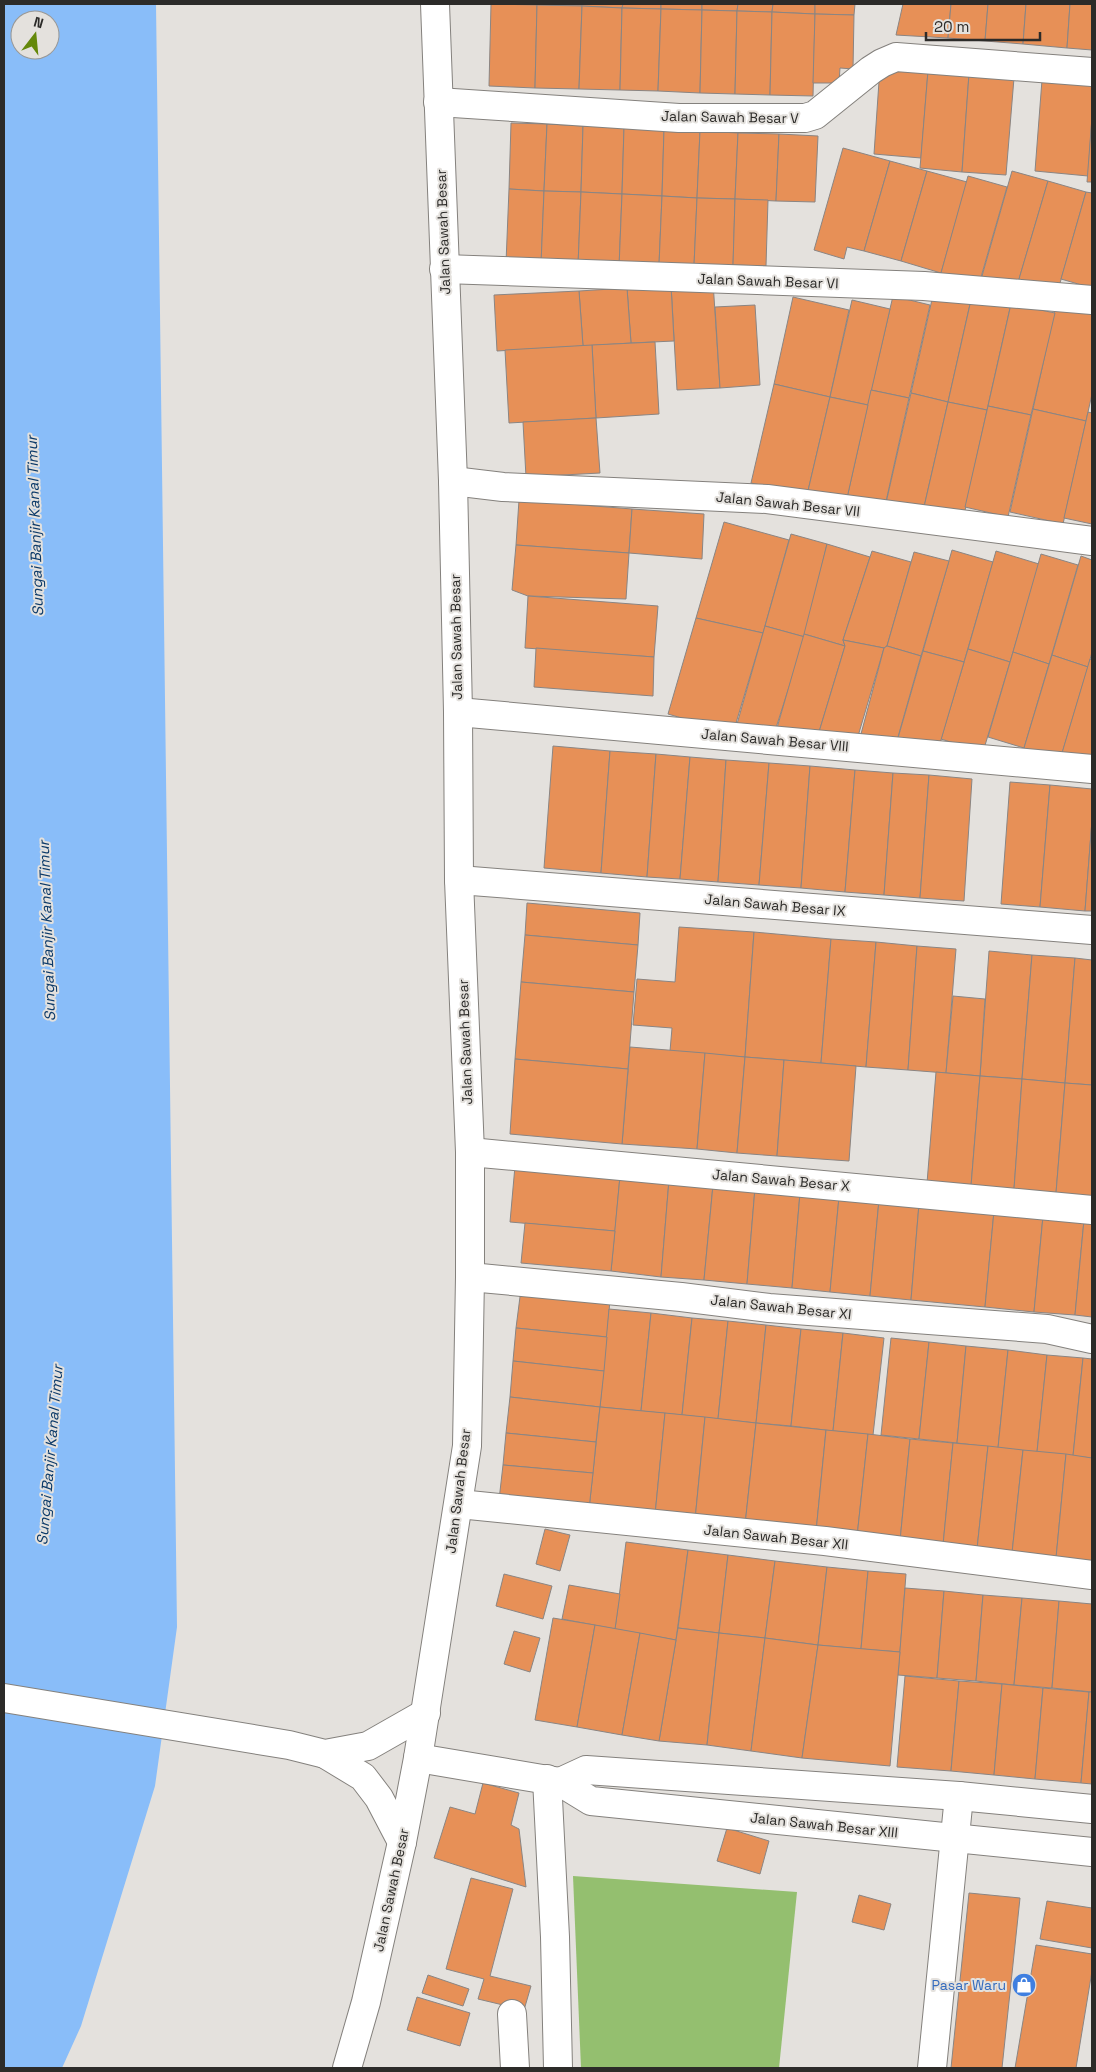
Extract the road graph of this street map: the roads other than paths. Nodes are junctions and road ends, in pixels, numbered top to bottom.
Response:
1 (435, 4) edge
2 (1092, 72) edge
3 (438, 102) junction
4 (444, 269) junction
5 (1092, 300) edge
6 (452, 481) junction
7 (1092, 541) edge
8 (458, 712) junction
9 (1092, 769) edge
10 (459, 880) junction
11 (1092, 930) edge
12 (470, 1152) junction
13 (1092, 1210) edge
14 (470, 1277) junction
15 (1092, 1339) edge
16 (458, 1504) junction
17 (1092, 1575) edge
18 (4, 1698) edge
19 (426, 1713) junction
20 (325, 1754) junction
21 (418, 1758) junction
22 (554, 1781) junction
23 (959, 1796) junction
24 (1092, 1809) edge
25 (954, 1838) junction
26 (402, 1842) junction
27 (1092, 1852) edge
28 (512, 2014) dead end
29 (347, 2068) edge
30 (516, 2068) edge
31 (558, 2068) edge
32 (932, 2068) edge

1 - 3 street, Jalan Sawah Besar
2 - 3 street, Jalan Sawah Besar V
3 - 4 street, Jalan Sawah Besar
4 - 5 street, Jalan Sawah Besar VI
4 - 6 street, Jalan Sawah Besar
6 - 7 street, Jalan Sawah Besar VII
6 - 8 street, Jalan Sawah Besar
8 - 9 street, Jalan Sawah Besar VIII
8 - 10 street, Jalan Sawah Besar
10 - 11 street, Jalan Sawah Besar IX
10 - 12 street, Jalan Sawah Besar
12 - 13 street, Jalan Sawah Besar X
12 - 14 street, Jalan Sawah Besar
14 - 15 street, Jalan Sawah Besar XI
14 - 16 street, Jalan Sawah Besar
16 - 17 street, Jalan Sawah Besar XII
16 - 19 street, Jalan Sawah Besar
18 - 20 street
19 - 20 street
19 - 21 street, Jalan Sawah Besar
20 - 26 street
21 - 22 street, Jalan Sawah Besar XIII
21 - 26 street, Jalan Sawah Besar
22 - 23 street
22 - 25 street, Jalan Sawah Besar XIII
22 - 31 street
23 - 24 street
23 - 25 street
25 - 27 street, Jalan Sawah Besar XIII
25 - 32 street
26 - 29 street, Jalan Sawah Besar
28 - 30 street

